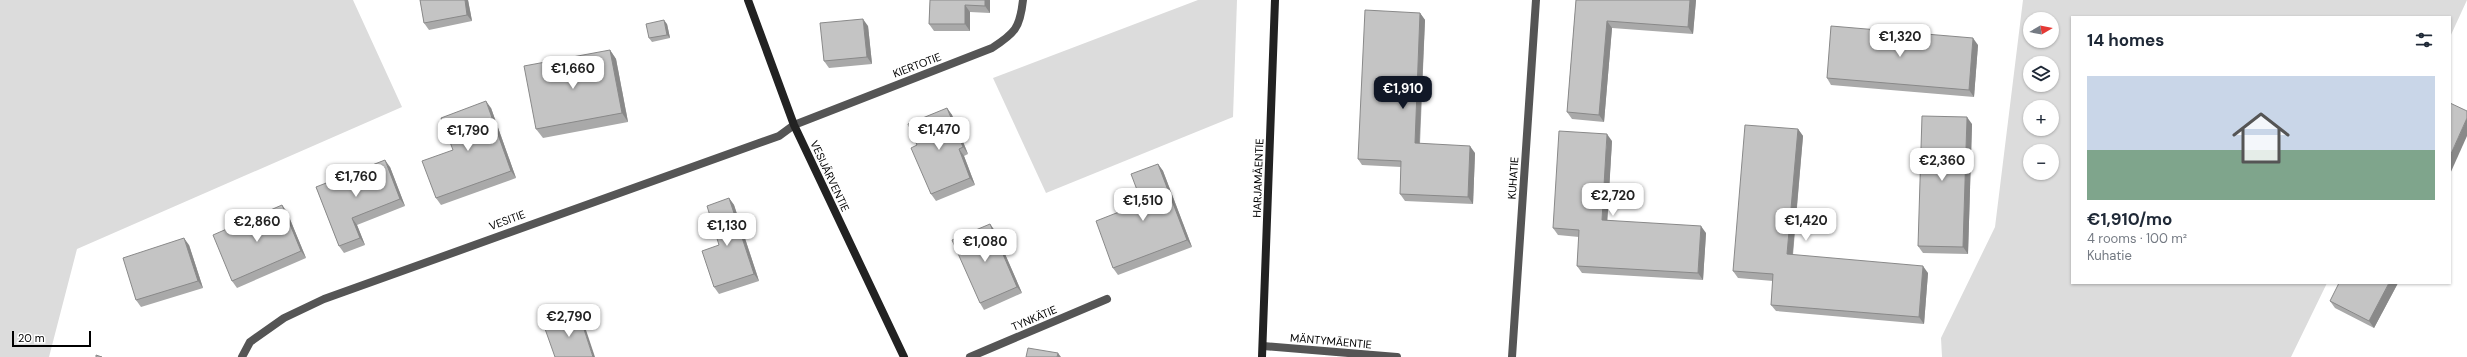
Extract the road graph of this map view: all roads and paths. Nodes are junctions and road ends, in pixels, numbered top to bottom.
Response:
1 (748, 0) edge
2 (1023, 0) edge
3 (1275, 0) edge
4 (1536, 0) edge
5 (794, 125) junction
6 (1107, 299) dead end
7 (1263, 346) junction
8 (242, 357) edge
9 (904, 357) edge
10 (970, 357) edge
11 (1262, 357) edge
12 (1397, 357) edge
13 (1512, 357) edge

1 - 5 street, VESIJÄRVENTIE
2 - 5 street, KIERTOTIE
3 - 7 street, HARJAMÄENTIE
4 - 13 street, KUHATIE
5 - 8 street, VESITIE
5 - 9 street, VESIJÄRVENTIE
6 - 10 street, TYNKÄTIE
7 - 11 street, HARJAMÄENTIE
7 - 12 street, MÄNTYMÄENTIE

